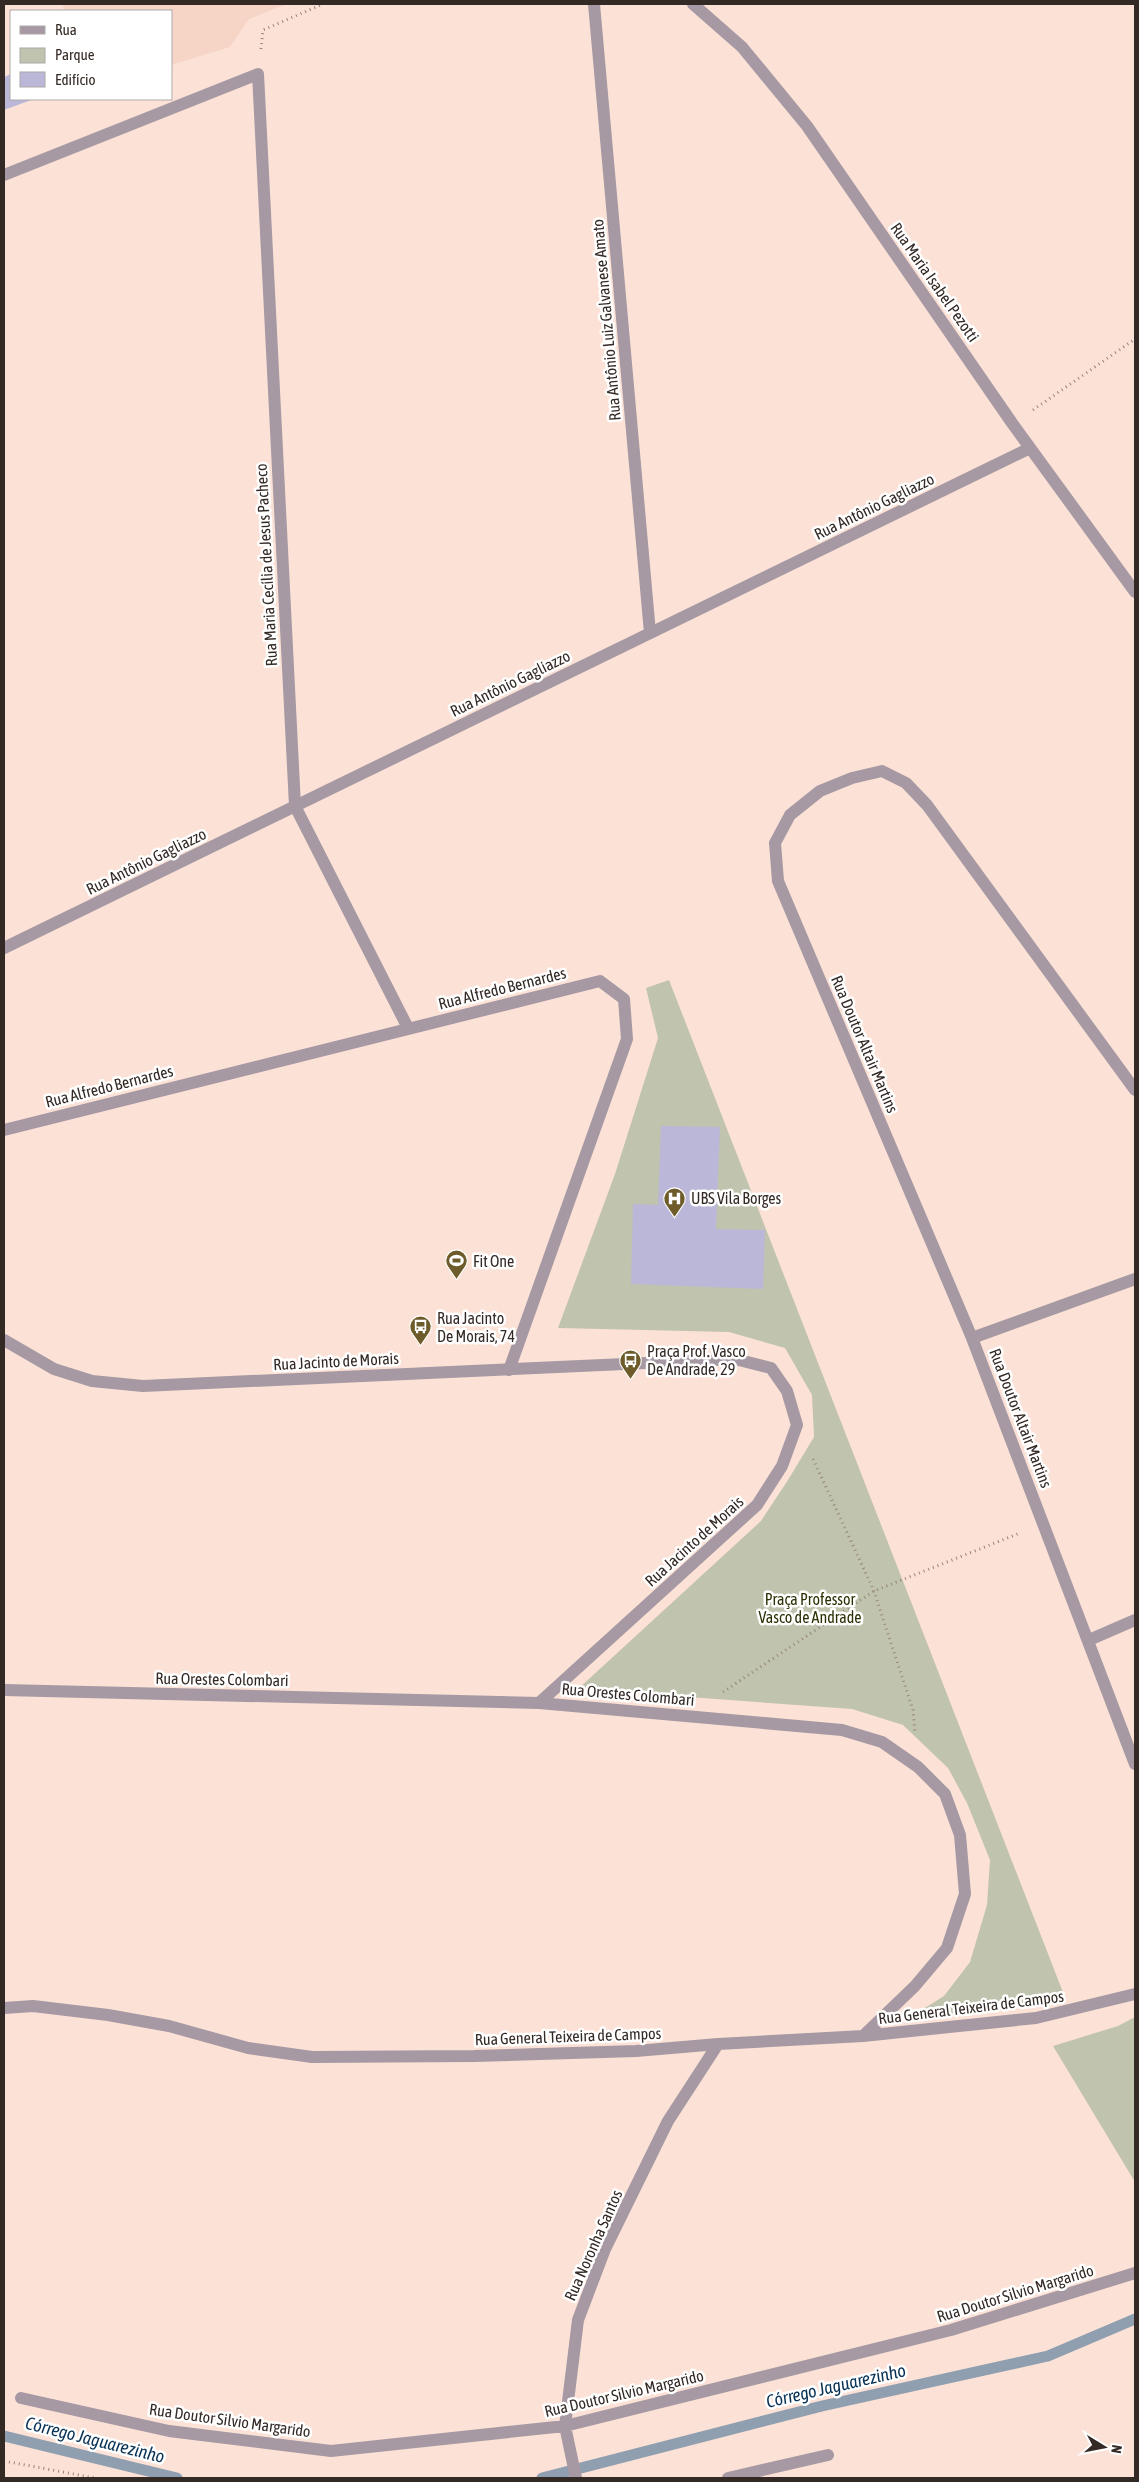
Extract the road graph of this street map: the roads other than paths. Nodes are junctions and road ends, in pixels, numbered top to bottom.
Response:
1 (594, 4) edge
2 (693, 4) edge
3 (4, 175) edge
4 (1030, 448) junction
5 (1135, 592) edge
6 (650, 633) junction
7 (295, 806) junction
8 (4, 948) edge
9 (408, 1028) junction
10 (1135, 1090) edge
11 (4, 1130) edge
12 (1135, 1279) edge
13 (972, 1338) junction
14 (4, 1340) edge
15 (509, 1370) junction
16 (1135, 1620) edge
17 (1089, 1640) junction
18 (4, 1690) edge
19 (539, 1703) junction
20 (1135, 1764) edge
21 (1135, 1994) edge
22 (4, 2008) edge
23 (863, 2036) junction
24 (718, 2044) junction
25 (1135, 2272) edge
26 (20, 2398) dead end
27 (565, 2426) junction
28 (828, 2455) dead end
29 (576, 2478) edge
30 (728, 2478) edge

1 - 6 street, Rua Antônio Luiz Galvanese Amato
2 - 4 street, Rua Maria Isabel Pezotti
3 - 7 street, Rua Maria Cecília de Jesus Pacheco
4 - 5 street, Rua Maria Isabel Pezotti
4 - 6 street, Rua Antônio Gagliazzo
6 - 7 street, Rua Antônio Gagliazzo
7 - 8 street, Rua Antônio Gagliazzo
7 - 9 street, Rua Maria Cecília de Jesus Pacheco
9 - 11 street, Rua Alfredo Bernardes
9 - 15 street, Rua Alfredo Bernardes
10 - 13 street, Rua Doutor Altair Martins
12 - 13 street
13 - 17 street, Rua Doutor Altair Martins
14 - 15 street, Rua Jacinto de Morais
15 - 19 street, Rua Jacinto de Morais
16 - 17 street
17 - 20 street, Rua Doutor Altair Martins
18 - 19 street, Rua Orestes Colombari
19 - 23 street, Rua Orestes Colombari
21 - 23 street, Rua General Teixeira de Campos
22 - 24 street, Rua General Teixeira de Campos
23 - 24 street, Rua General Teixeira de Campos
24 - 27 street, Rua Noronha Santos
25 - 27 street, Rua Doutor Silvio Margarido
26 - 27 street, Rua Doutor Silvio Margarido
27 - 29 street, Rua Noronha Santos
28 - 30 street

